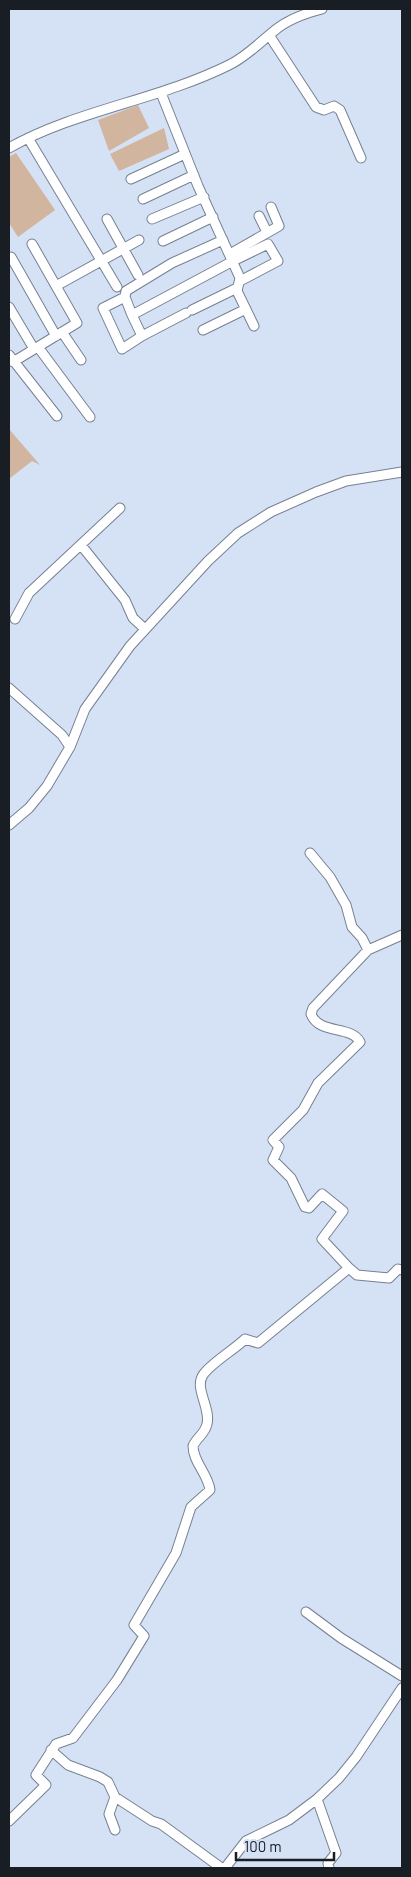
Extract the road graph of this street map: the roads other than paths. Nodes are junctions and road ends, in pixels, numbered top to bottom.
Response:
1 (322, 9) edge
2 (269, 35) junction
3 (161, 93) junction
4 (28, 138) junction
5 (13, 143) edge
6 (9, 148) edge
7 (185, 154) junction
8 (361, 158) dead end
9 (194, 175) junction
10 (131, 178) dead end
11 (204, 197) junction
12 (143, 199) dead end
13 (272, 207) dead end
14 (259, 216) dead end
15 (213, 217) junction
16 (107, 219) dead end
17 (152, 219) dead end
18 (268, 232) junction
19 (138, 240) dead end
20 (223, 240) junction
21 (163, 241) dead end
22 (32, 244) dead end
23 (123, 248) junction
24 (11, 257) dead end
25 (232, 258) junction
26 (101, 261) junction
27 (138, 275) dead end
28 (238, 284) junction
29 (56, 286) junction
30 (116, 288) dead end
31 (125, 296) junction
32 (9, 307) edge
33 (246, 309) junction
34 (132, 315) junction
35 (254, 326) dead end
36 (203, 330) dead end
37 (59, 334) junction
38 (142, 336) junction
39 (36, 348) junction
40 (11, 358) edge
41 (81, 360) dead end
42 (57, 416) dead end
43 (90, 417) dead end
44 (400, 473) edge
45 (120, 508) dead end
46 (81, 545) junction
47 (16, 620) dead end
48 (145, 629) junction
49 (9, 688) edge
50 (70, 747) junction
51 (9, 825) edge
52 (310, 853) dead end
53 (402, 935) edge
54 (368, 950) junction
55 (349, 1268) junction
56 (402, 1270) edge
57 (306, 1612) dead end
58 (402, 1676) edge
59 (402, 1689) edge
60 (51, 1750) junction
61 (116, 1797) junction
62 (317, 1799) junction
63 (9, 1821) edge
64 (115, 1830) dead end
65 (222, 1868) edge
66 (329, 1868) edge

1 - 2 street
2 - 3 street
2 - 8 street
3 - 4 street
3 - 7 street
4 - 5 street
4 - 26 street
5 - 6 street
7 - 9 street
7 - 10 street
9 - 11 street
9 - 12 street
11 - 15 street
11 - 17 street
13 - 18 street
14 - 18 street
15 - 20 street
15 - 21 street
16 - 23 street
18 - 25 street
19 - 23 street
20 - 25 street
20 - 31 street
22 - 29 street
23 - 26 street
23 - 27 street
24 - 37 street
25 - 28 street
25 - 28 street
25 - 34 street
26 - 29 street
26 - 30 street
28 - 33 street
28 - 38 street
29 - 37 street
31 - 34 street
31 - 38 street
32 - 39 street
33 - 35 street
33 - 36 street
34 - 38 street
37 - 39 street
37 - 41 street
39 - 40 street
39 - 43 street
40 - 42 street
44 - 48 street
45 - 46 street
46 - 47 street
46 - 48 street
48 - 50 street
49 - 50 street
50 - 51 street
52 - 54 street
53 - 54 street
54 - 55 street
55 - 56 street
55 - 60 street
57 - 58 street
59 - 62 street
60 - 61 street
60 - 63 street
61 - 64 street
61 - 65 street
62 - 65 street
62 - 66 street

